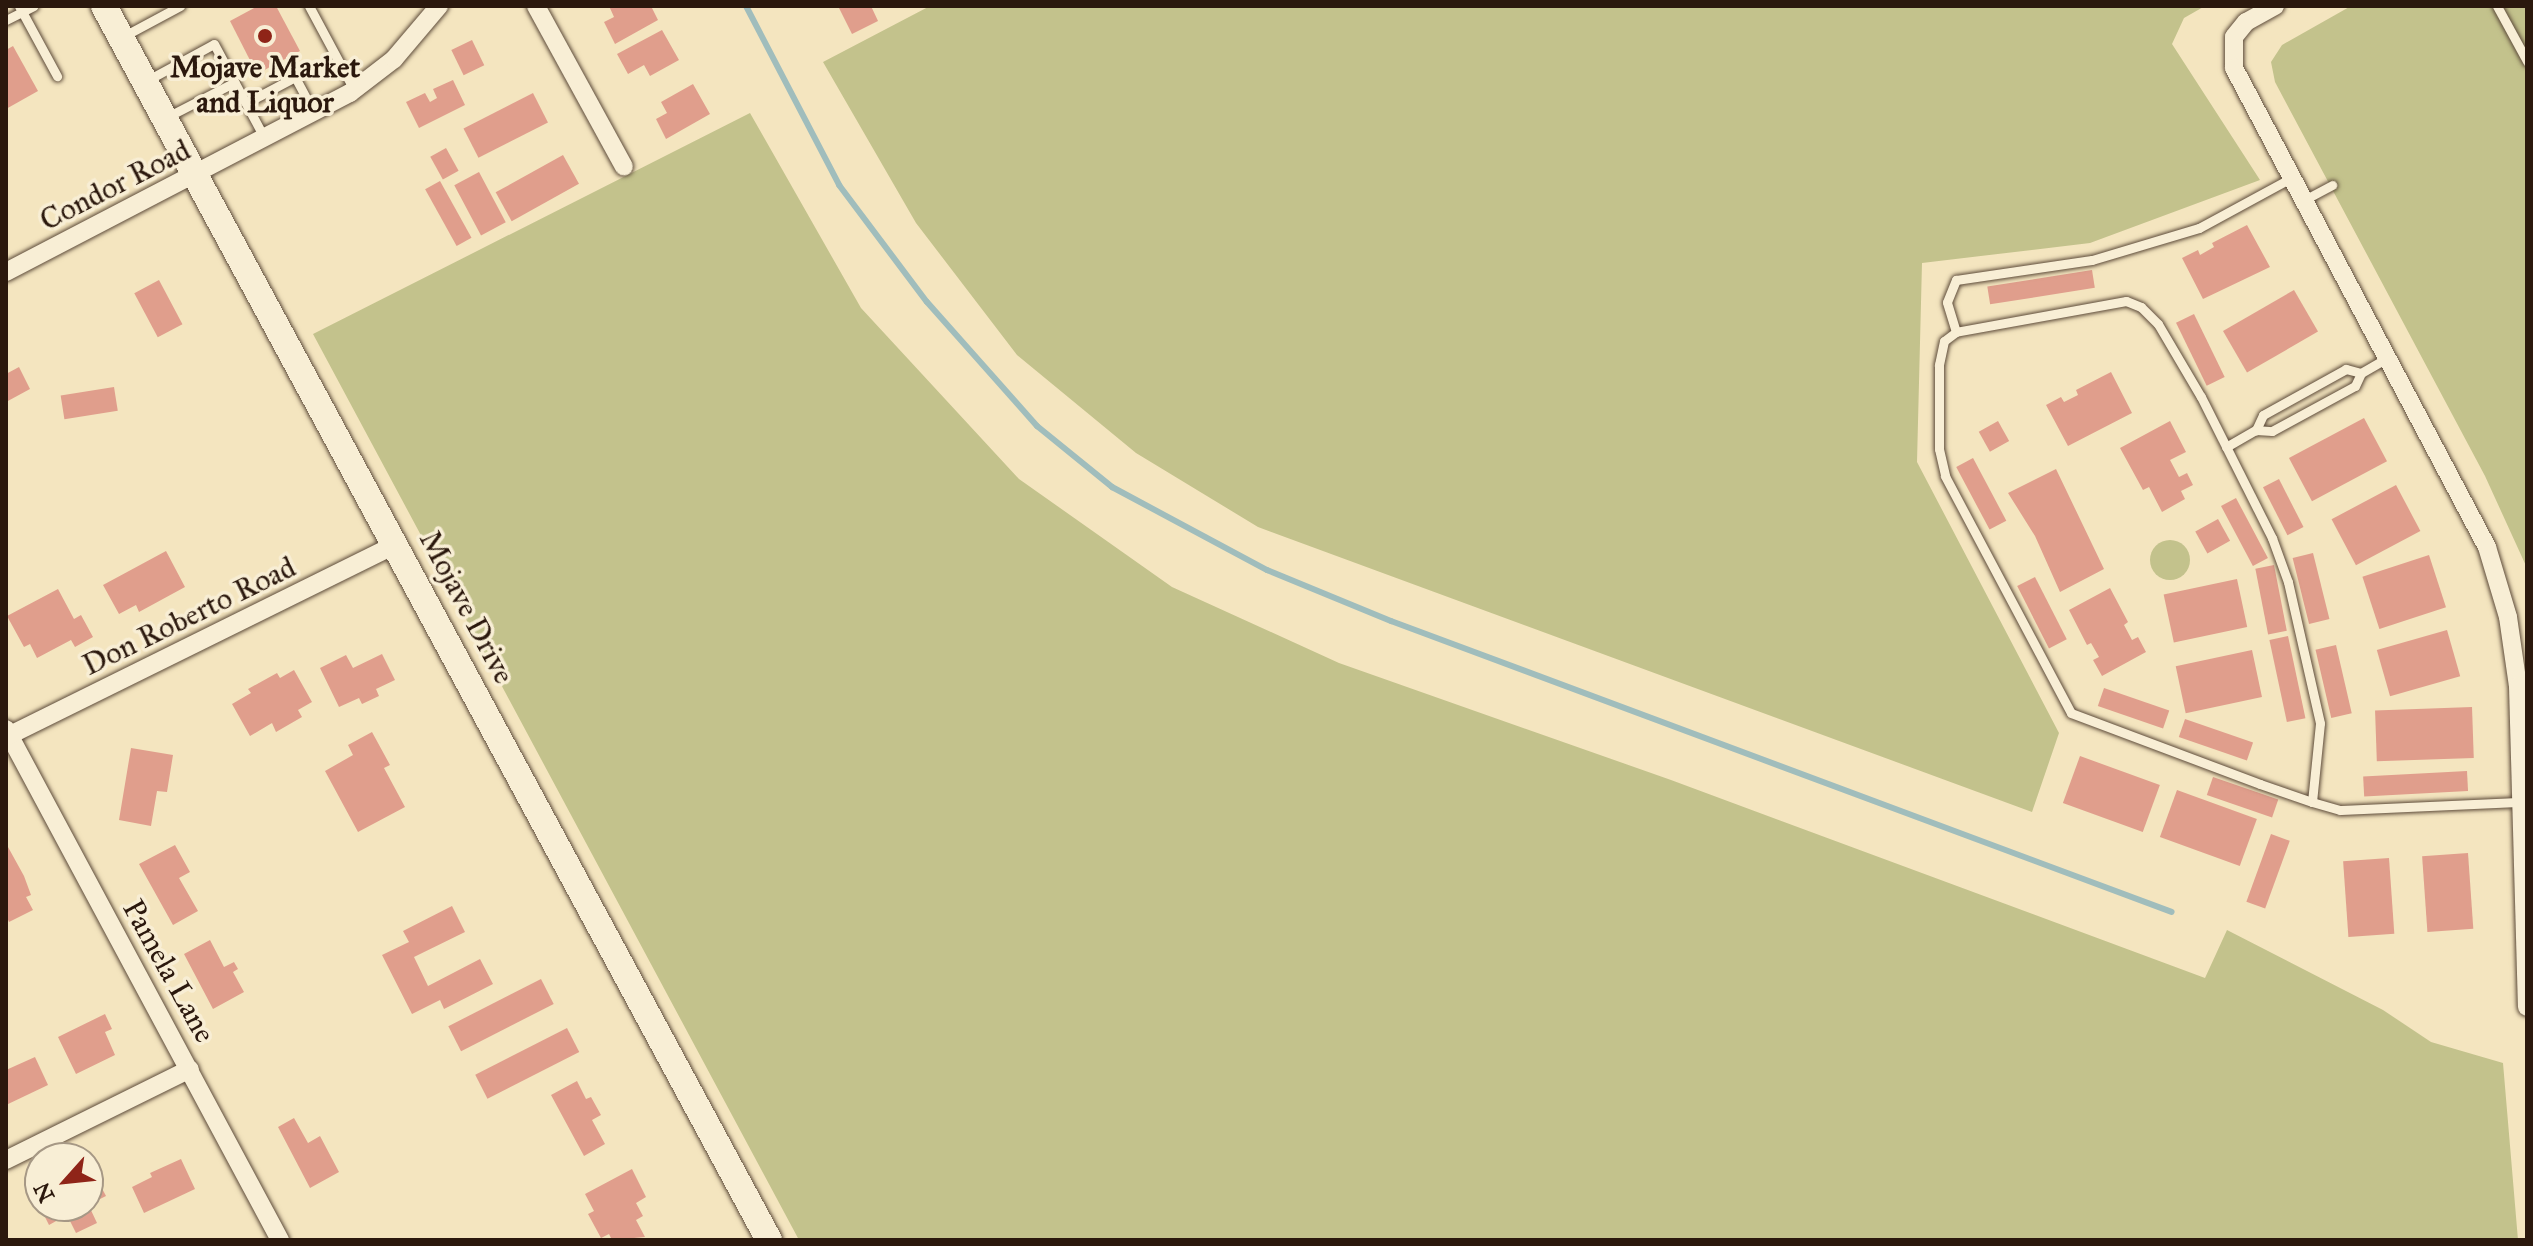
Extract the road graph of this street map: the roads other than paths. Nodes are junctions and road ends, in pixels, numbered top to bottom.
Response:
1 (34, 6) edge
2 (104, 6) edge
3 (180, 6) edge
4 (309, 6) edge
5 (439, 6) edge
6 (536, 6) edge
7 (2275, 6) edge
8 (2497, 6) edge
9 (21, 9) edge
10 (6, 20) edge
11 (121, 37) junction
12 (2527, 61) edge
13 (57, 76) dead end
14 (144, 82) junction
15 (235, 82) junction
16 (354, 90) junction
17 (246, 103) junction
18 (314, 112) junction
19 (164, 119) junction
20 (265, 139) junction
21 (624, 167) dead end
22 (195, 177) junction
23 (2291, 178) junction
24 (2332, 185) dead end
25 (2304, 200) junction
26 (6, 272) edge
27 (1956, 332) junction
28 (2387, 358) junction
29 (2361, 373) junction
30 (2256, 430) junction
31 (2226, 447) junction
32 (397, 544) junction
33 (7, 734) edge
34 (2312, 802) junction
35 (2519, 802) junction
36 (2524, 859) edge
37 (2527, 1007) edge
38 (190, 1069) junction
39 (6, 1160) edge
40 (280, 1240) edge
41 (769, 1240) edge

1 - 9 lane
2 - 11 main road, Mojave Drive
3 - 11 lane
4 - 16 lane
5 - 16 street, Condor Road
6 - 21 street
7 - 23 street
8 - 12 lane
9 - 10 lane
9 - 13 lane
11 - 14 main road, Mojave Drive
14 - 15 lane
14 - 19 main road, Mojave Drive
15 - 17 lane
15 - 19 lane
16 - 18 street, Condor Road
17 - 18 lane
17 - 20 lane
18 - 20 street, Condor Road
19 - 22 main road, Mojave Drive
20 - 22 street, Condor Road
22 - 26 street, Condor Road
22 - 32 main road, Mojave Drive
23 - 25 street
23 - 27 lane
24 - 25 lane
25 - 28 street
27 - 31 lane
27 - 34 lane
28 - 29 lane
28 - 35 street
29 - 30 lane
29 - 30 lane
30 - 31 lane
31 - 34 lane
32 - 33 street, Don Roberto Road
32 - 41 main road, Mojave Drive
33 - 38 street, Pamela Lane
34 - 35 lane
35 - 36 street
36 - 37 street
38 - 39 street
38 - 40 street, Pamela Lane

